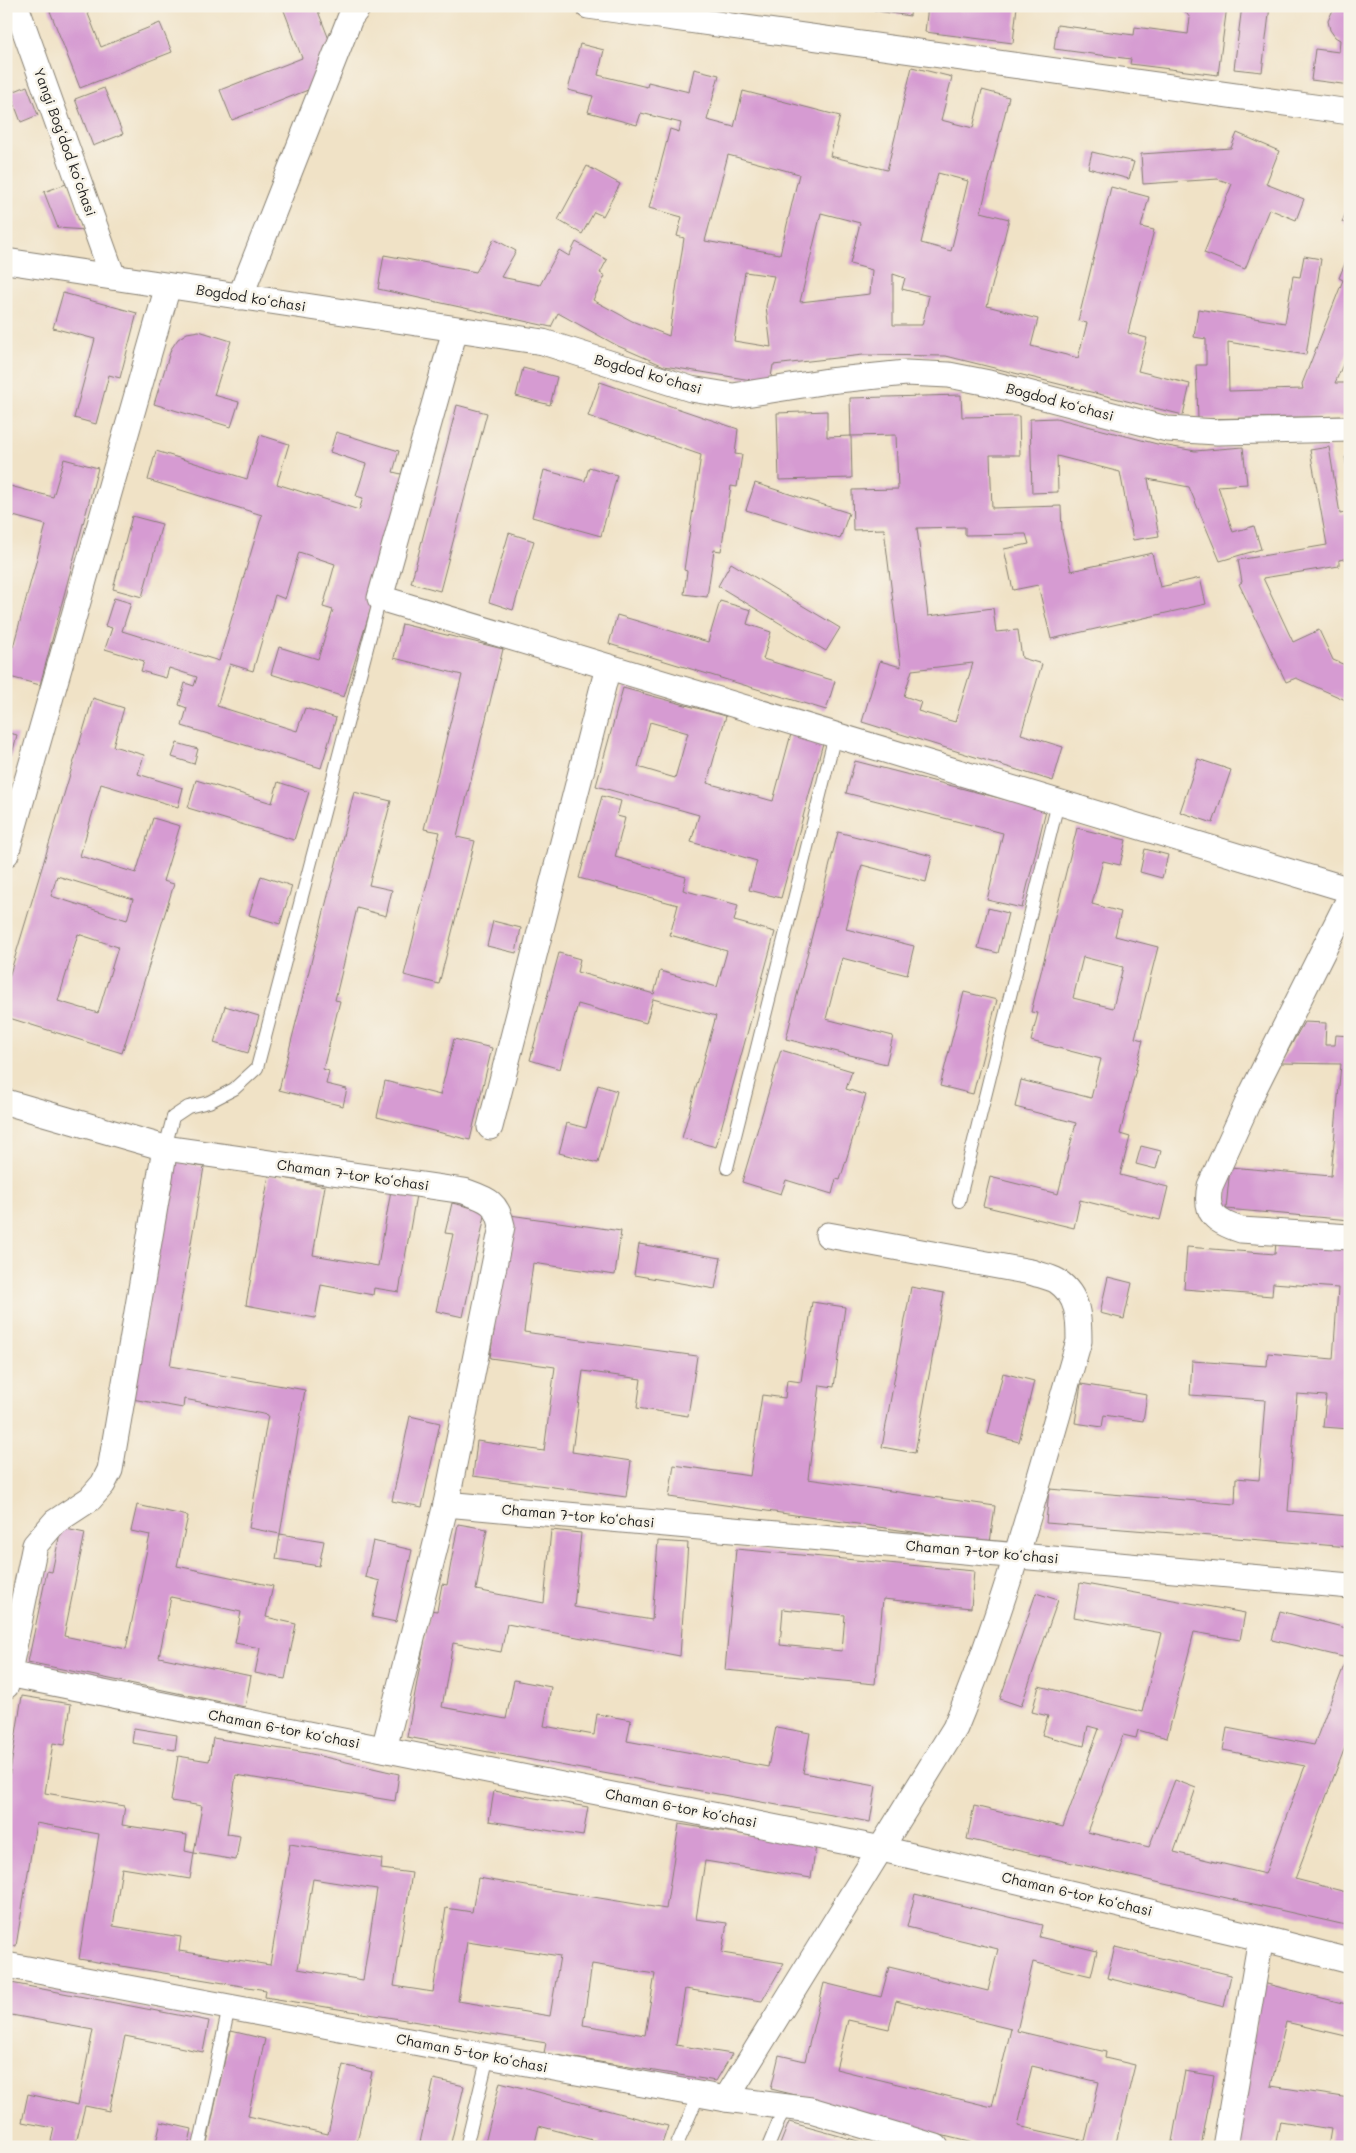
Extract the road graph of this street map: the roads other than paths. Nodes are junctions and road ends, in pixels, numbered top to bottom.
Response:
1 (16, 6) edge
2 (588, 6) edge
3 (351, 10) edge
4 (1350, 112) edge
5 (6, 261) edge
6 (113, 277) junction
7 (168, 286) junction
8 (240, 297) junction
9 (455, 330) junction
10 (1350, 429) edge
11 (380, 598) junction
12 (608, 667) junction
13 (835, 735) junction
14 (1058, 803) junction
15 (6, 854) edge
16 (1350, 890) edge
17 (1350, 897) edge
18 (6, 1102) edge
19 (490, 1127) dead end
20 (165, 1148) junction
21 (726, 1168) dead end
22 (959, 1201) dead end
23 (828, 1235) dead end
24 (1350, 1237) edge
25 (446, 1504) junction
26 (1016, 1555) junction
27 (1350, 1586) edge
28 (7, 1680) edge
29 (384, 1749) junction
30 (882, 1849) junction
31 (1261, 1938) junction
32 (1350, 1961) edge
33 (6, 1965) edge
34 (229, 2007) junction
35 (488, 2056) junction
36 (699, 2094) junction
37 (726, 2099) junction
38 (784, 2106) junction
39 (199, 2147) edge
40 (466, 2147) edge
41 (676, 2147) edge
42 (768, 2147) edge
43 (936, 2147) edge
44 (1225, 2147) edge

1 - 6 street, Yangi Bogʻdod koʻchasi
2 - 4 street
3 - 8 street
5 - 6 street, Bogdod koʻchasi
6 - 7 street, Bogdod koʻchasi
7 - 8 street, Bogdod koʻchasi
7 - 15 street
8 - 9 street, Bogdod koʻchasi
9 - 10 street, Bogdod koʻchasi
9 - 11 street
11 - 12 street
11 - 20 lane
12 - 13 street
12 - 19 street
13 - 14 street
13 - 21 lane
14 - 16 street
14 - 22 lane
17 - 24 street
18 - 20 street, Chaman 7-tor koʻchasi
20 - 25 street, Chaman 7-tor koʻchasi
20 - 28 street
23 - 26 street
25 - 26 street, Chaman 7-tor koʻchasi
25 - 29 street
26 - 27 street, Chaman 7-tor koʻchasi
26 - 30 street
28 - 29 street, Chaman 6-tor koʻchasi
29 - 30 street, Chaman 6-tor koʻchasi
30 - 31 street, Chaman 6-tor koʻchasi
30 - 37 street
31 - 32 street, Chaman 6-tor koʻchasi
31 - 44 street
33 - 34 street, Chaman 5-tor koʻchasi
34 - 35 street, Chaman 5-tor koʻchasi
34 - 39 lane
35 - 36 street, Chaman 5-tor koʻchasi
35 - 40 lane
36 - 37 street, Chaman 5-tor koʻchasi
36 - 41 lane
37 - 38 street, Chaman 5-tor koʻchasi
38 - 42 lane
38 - 43 street, Chaman 5-tor koʻchasi

